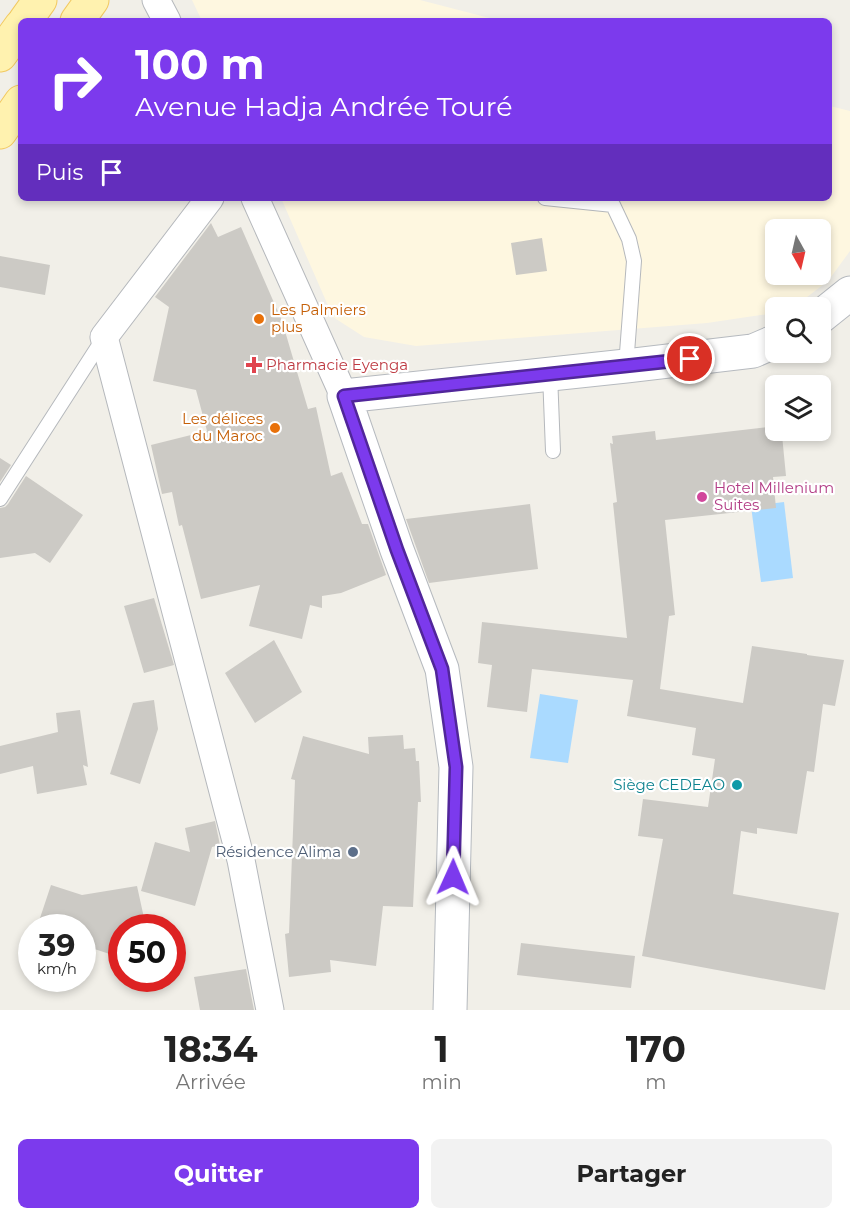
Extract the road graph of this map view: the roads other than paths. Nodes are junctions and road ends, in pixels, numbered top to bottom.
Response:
1 (40, 0) edge
2 (92, 0) edge
3 (156, 0) edge
4 (27, 18) edge
5 (79, 18) edge
6 (165, 18) edge
7 (18, 30) edge
8 (0, 55) edge
9 (18, 106) edge
10 (0, 132) edge
11 (208, 201) edge
12 (256, 201) edge
13 (574, 201) edge
14 (850, 293) edge
15 (831, 308) edge
16 (104, 338) junction
17 (765, 346) edge
18 (626, 366) junction
19 (550, 374) junction
20 (344, 396) junction
21 (553, 451) dead end
22 (0, 500) edge
23 (270, 1010) edge
24 (450, 1010) edge

1 - 4 main road
2 - 5 main road
3 - 6 street
7 - 8 main road
9 - 10 main road
11 - 16 street
12 - 20 street
13 - 18 lane
14 - 15 main road
16 - 22 lane
16 - 23 street
17 - 18 main road
18 - 19 main road
19 - 20 main road
19 - 21 lane
20 - 24 main road

